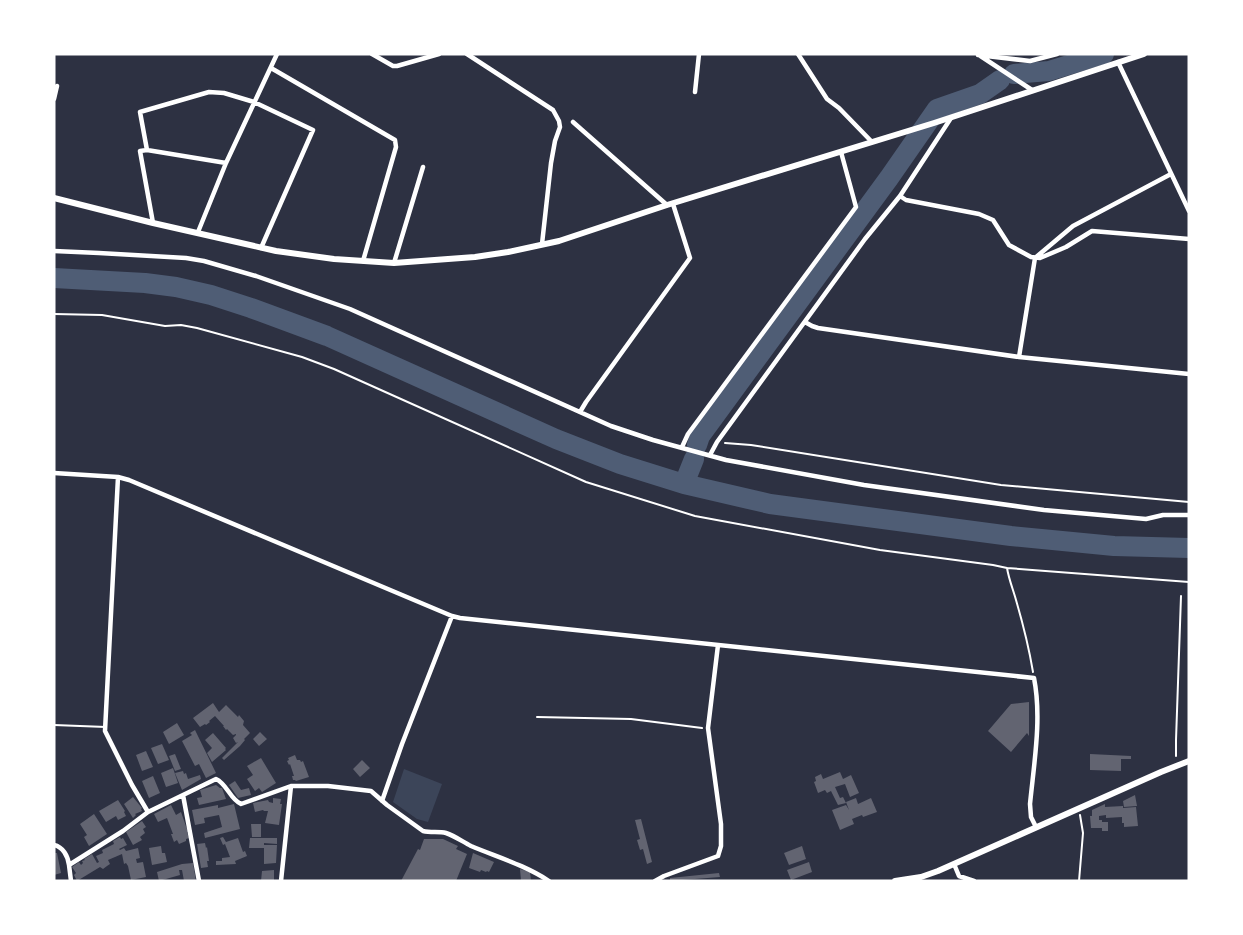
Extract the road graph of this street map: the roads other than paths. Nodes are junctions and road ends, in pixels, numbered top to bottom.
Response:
1 (277, 54) edge
2 (372, 54) edge
3 (440, 54) edge
4 (467, 54) edge
5 (699, 54) edge
6 (798, 54) edge
7 (978, 54) edge
8 (1057, 54) edge
9 (1144, 54) edge
10 (1118, 62) junction
11 (271, 68) junction
12 (57, 86) dead end
13 (1032, 90) junction
14 (695, 92) dead end
15 (54, 99) edge
16 (254, 102) junction
17 (951, 118) junction
18 (573, 122) dead end
19 (872, 142) junction
20 (147, 150) junction
21 (841, 152) junction
22 (226, 163) junction
23 (423, 167) dead end
24 (1171, 174) junction
25 (900, 196) junction
26 (54, 198) edge
27 (670, 205) junction
28 (1189, 211) edge
29 (153, 223) junction
30 (198, 232) junction
31 (1189, 239) edge
32 (542, 244) junction
33 (261, 248) junction
34 (54, 251) edge
35 (1035, 258) junction
36 (363, 261) junction
37 (394, 263) junction
38 (806, 322) junction
39 (1018, 357) junction
40 (1189, 374) edge
41 (580, 412) junction
42 (682, 447) junction
43 (710, 455) junction
44 (54, 474) edge
45 (118, 477) junction
46 (1189, 515) edge
47 (452, 616) junction
48 (718, 645) junction
49 (54, 725) edge
50 (106, 727) junction
51 (1189, 761) edge
52 (291, 786) junction
53 (183, 795) junction
54 (382, 801) junction
55 (148, 812) junction
56 (1036, 827) junction
57 (54, 845) edge
58 (954, 864) junction
59 (69, 865) junction
60 (71, 881) edge
61 (199, 881) edge
62 (281, 881) edge
63 (549, 881) edge
64 (655, 881) edge
65 (895, 881) edge
66 (974, 881) edge

1 - 11 street
2 - 3 street
4 - 32 street
5 - 14 street
6 - 19 street
7 - 8 street
7 - 13 street
9 - 10 street
10 - 13 street
10 - 24 street
11 - 16 street
11 - 36 street
12 - 15 street
13 - 17 street
16 - 20 street
16 - 22 street
16 - 33 street
17 - 19 street
17 - 25 street
18 - 27 street
19 - 21 street
20 - 22 street
20 - 29 street
21 - 27 street
21 - 42 street
22 - 30 street
23 - 37 street
24 - 28 street
24 - 35 street
25 - 35 street
25 - 38 street
26 - 29 street
27 - 32 street
27 - 41 street
29 - 30 street
30 - 33 street
31 - 35 street
32 - 37 street
33 - 36 street
34 - 41 street
35 - 39 street
36 - 37 street
38 - 39 street
38 - 43 street
39 - 40 street
41 - 42 street
42 - 43 street
43 - 46 street
44 - 45 street
45 - 47 street
45 - 50 street
47 - 48 street
47 - 54 street
48 - 56 street
48 - 64 street
49 - 50 lane
50 - 55 street
51 - 56 street
52 - 53 street
52 - 54 street
52 - 62 street
53 - 55 street
53 - 61 street
54 - 63 street
55 - 59 street
56 - 58 street
57 - 59 street
58 - 65 street
58 - 66 street
59 - 60 street

